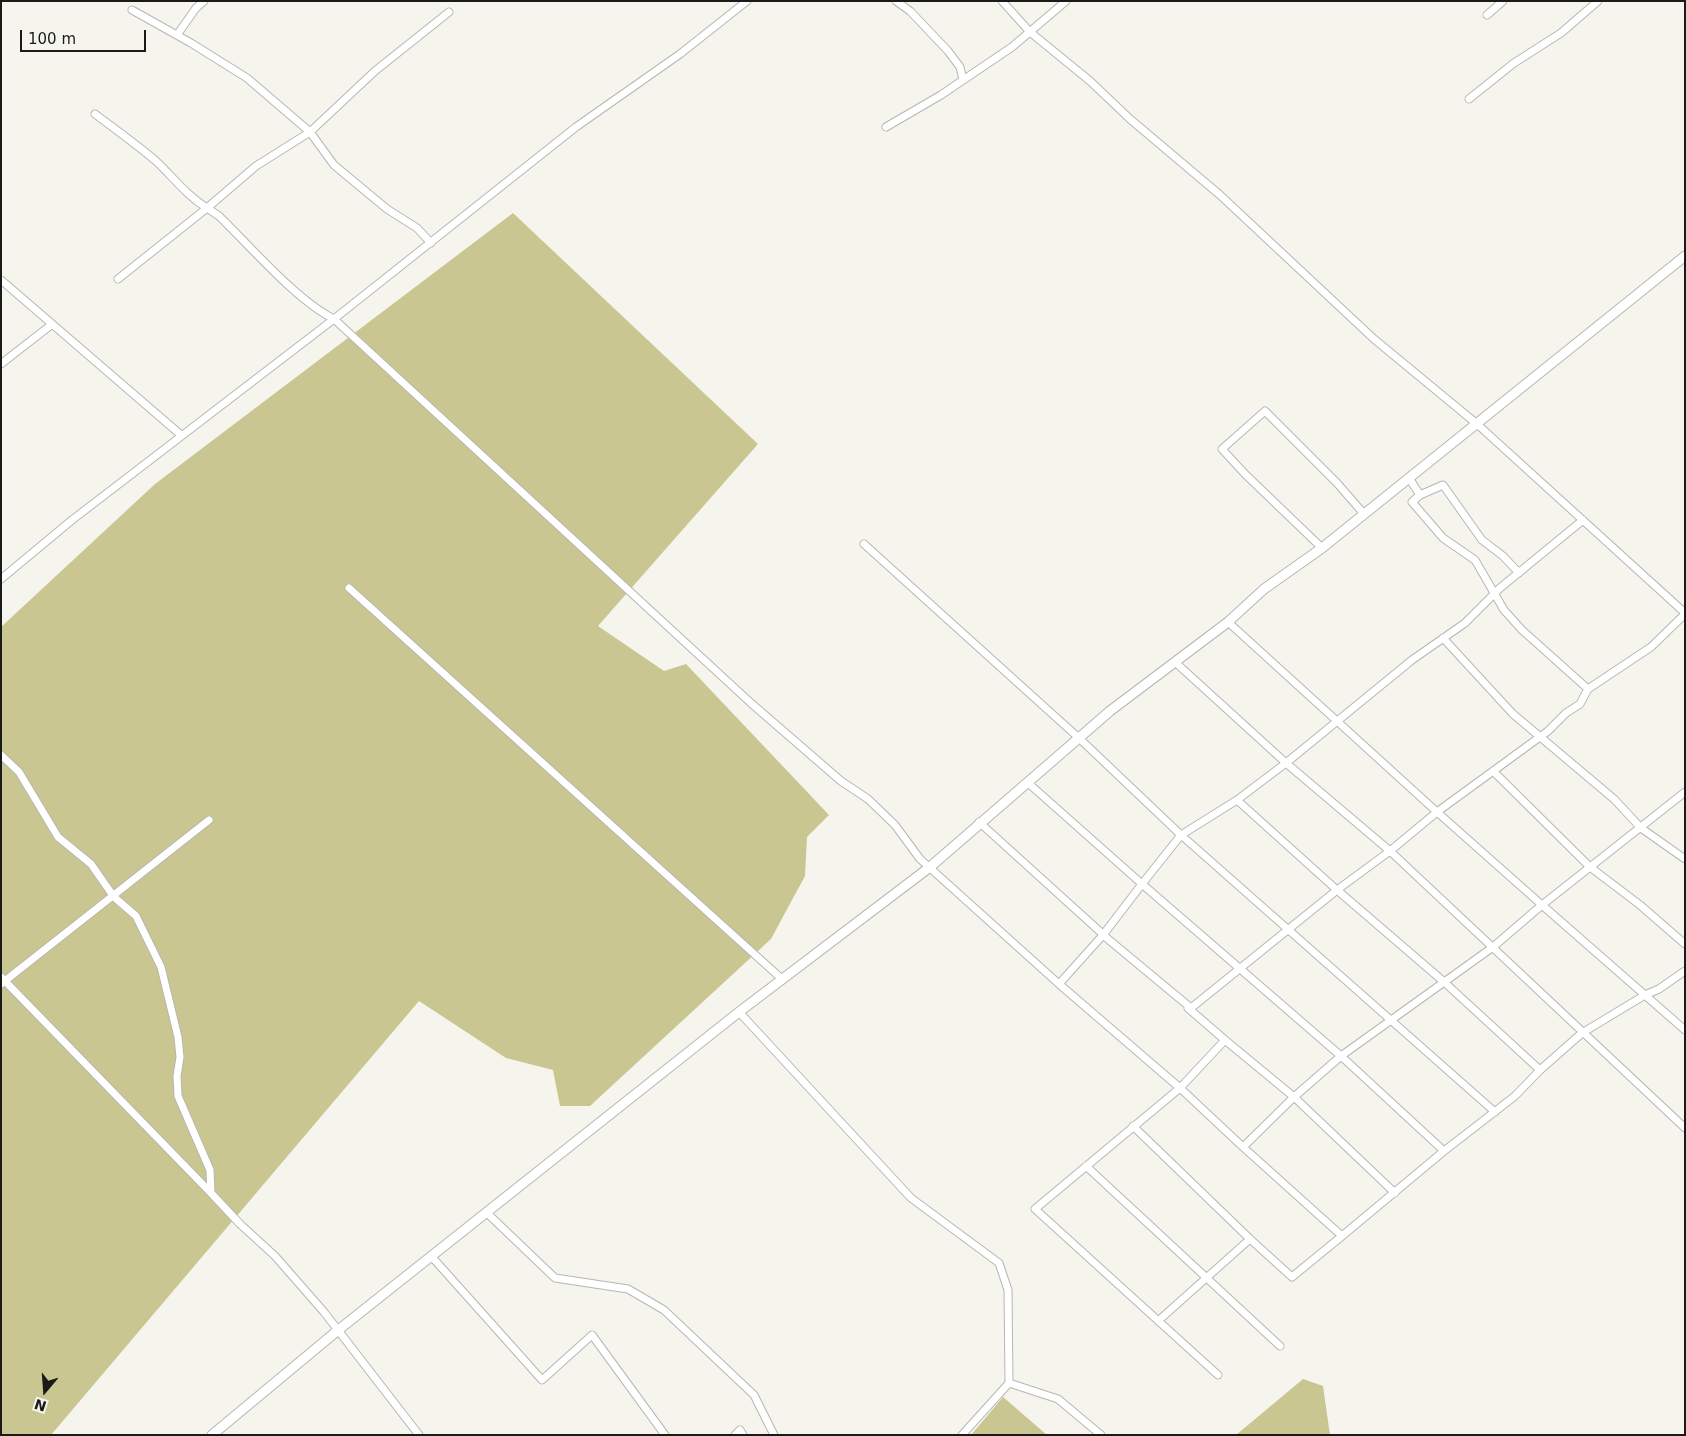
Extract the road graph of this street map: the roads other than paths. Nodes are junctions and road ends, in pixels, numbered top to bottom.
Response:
1 (204, 1) edge
2 (747, 1) edge
3 (896, 1) edge
4 (1002, 1) edge
5 (1066, 1) edge
6 (1503, 1) edge
7 (1598, 1) edge
8 (132, 10) dead end
9 (449, 12) dead end
10 (1487, 15) dead end
11 (1030, 32) junction
12 (177, 35) junction
13 (963, 80) junction
14 (1469, 99) dead end
15 (95, 114) dead end
16 (886, 127) dead end
17 (310, 132) junction
18 (207, 208) junction
19 (431, 243) junction
20 (1685, 256) edge
21 (118, 279) dead end
22 (1, 280) edge
23 (334, 319) junction
24 (51, 325) junction
25 (1, 364) edge
26 (1477, 424) junction
27 (181, 435) junction
28 (1410, 478) junction
29 (1420, 495) junction
30 (1364, 514) junction
31 (1583, 520) junction
32 (864, 544) dead end
33 (1322, 548) junction
34 (1519, 573) junction
35 (1, 579) edge
36 (349, 588) dead end
37 (1495, 595) junction
38 (1685, 614) edge
39 (1228, 622) junction
40 (1443, 638) junction
41 (1174, 662) junction
42 (1588, 689) junction
43 (1337, 719) junction
44 (1540, 737) junction
45 (1080, 739) junction
46 (1, 755) edge
47 (1286, 763) junction
48 (1494, 772) junction
49 (1027, 782) junction
50 (1685, 792) edge
51 (1237, 800) junction
52 (1437, 812) junction
53 (209, 820) dead end
54 (979, 822) junction
55 (1641, 828) junction
56 (1181, 835) junction
57 (1390, 851) junction
58 (1685, 860) edge
59 (930, 867) junction
60 (1590, 867) junction
61 (1142, 884) junction
62 (1337, 890) junction
63 (114, 897) junction
64 (1542, 905) junction
65 (1288, 929) junction
66 (1103, 935) junction
67 (1685, 944) edge
68 (1493, 947) junction
69 (1238, 968) junction
70 (1685, 971) edge
71 (783, 980) junction
72 (2, 981) edge
73 (1443, 981) junction
74 (1059, 984) junction
75 (1645, 995) junction
76 (739, 1012) junction
77 (1391, 1019) junction
78 (1685, 1030) edge
79 (1582, 1034) junction
80 (1225, 1040) junction
81 (1341, 1056) junction
82 (1540, 1070) junction
83 (1180, 1088) junction
84 (1294, 1097) junction
85 (1495, 1112) junction
86 (1133, 1126) junction
87 (1685, 1128) edge
88 (1243, 1147) junction
89 (1444, 1151) junction
90 (1086, 1166) junction
91 (212, 1193) junction
92 (1395, 1193) junction
93 (487, 1213) junction
94 (1342, 1236) junction
95 (1250, 1239) junction
96 (432, 1256) junction
97 (1205, 1278) junction
98 (1158, 1321) junction
99 (337, 1331) junction
100 (1280, 1346) dead end
101 (1218, 1375) dead end
102 (1009, 1383) junction
103 (212, 1435) edge
104 (419, 1435) edge
105 (665, 1435) edge
106 (735, 1435) edge
107 (743, 1435) edge
108 (774, 1435) edge
109 (962, 1435) edge
110 (1101, 1435) edge

1 - 12 street
2 - 19 street
3 - 13 street
4 - 11 street
5 - 11 street
6 - 10 street
7 - 14 street
8 - 12 street
9 - 17 street
11 - 13 street
11 - 26 street
12 - 17 street
13 - 16 street
15 - 18 street
17 - 18 street
17 - 19 street
18 - 21 street
18 - 23 street
19 - 23 street
20 - 26 street
22 - 24 street
23 - 27 street
23 - 59 street
24 - 25 street
24 - 27 street
26 - 28 street
26 - 31 street
27 - 35 street
28 - 29 street
28 - 30 street
29 - 34 street
29 - 37 street
30 - 33 street
30 - 33 street
31 - 34 street
31 - 38 street
32 - 45 street
33 - 39 street
34 - 37 street
36 - 71 street
37 - 40 street
37 - 42 street
38 - 42 street
39 - 41 street
39 - 43 street
40 - 43 street
40 - 44 street
41 - 45 street
41 - 47 street
42 - 44 street
43 - 47 street
43 - 52 street
44 - 48 street
44 - 55 street
45 - 49 street
45 - 56 street
46 - 63 street
47 - 51 street
47 - 57 street
48 - 52 street
48 - 60 street
49 - 54 street
49 - 61 street
50 - 55 street
51 - 56 street
51 - 62 street
52 - 57 street
52 - 64 street
53 - 63 street
54 - 59 street
54 - 66 street
55 - 58 street
55 - 60 street
56 - 61 street
56 - 65 street
57 - 62 street
57 - 68 street
59 - 71 street
59 - 74 street
60 - 64 street
60 - 67 street
61 - 66 street
61 - 69 street
62 - 65 street
62 - 73 street
63 - 72 street
63 - 91 street
64 - 68 street
64 - 75 street
65 - 69 street
65 - 77 street
66 - 69 street
66 - 74 street
66 - 80 street
68 - 73 street
68 - 79 street
69 - 81 street
70 - 75 street
71 - 76 street
72 - 91 street
73 - 77 street
73 - 82 street
74 - 83 street
75 - 78 street
75 - 79 street
76 - 93 street
76 - 102 street
77 - 81 street
77 - 85 street
79 - 82 street
79 - 87 street
80 - 83 street
80 - 84 street
81 - 84 street
81 - 89 street
82 - 85 street
83 - 86 street
83 - 88 street
84 - 88 street
84 - 92 street
85 - 89 street
86 - 90 street
86 - 95 street
88 - 94 street
89 - 92 street
90 - 97 street
90 - 98 street
91 - 99 street
92 - 94 street
93 - 96 street
93 - 108 street
94 - 95 street
95 - 97 street
96 - 99 street
96 - 105 street
97 - 98 street
97 - 100 street
98 - 101 street
99 - 103 street
99 - 104 street
102 - 109 street
102 - 110 street
106 - 107 street

